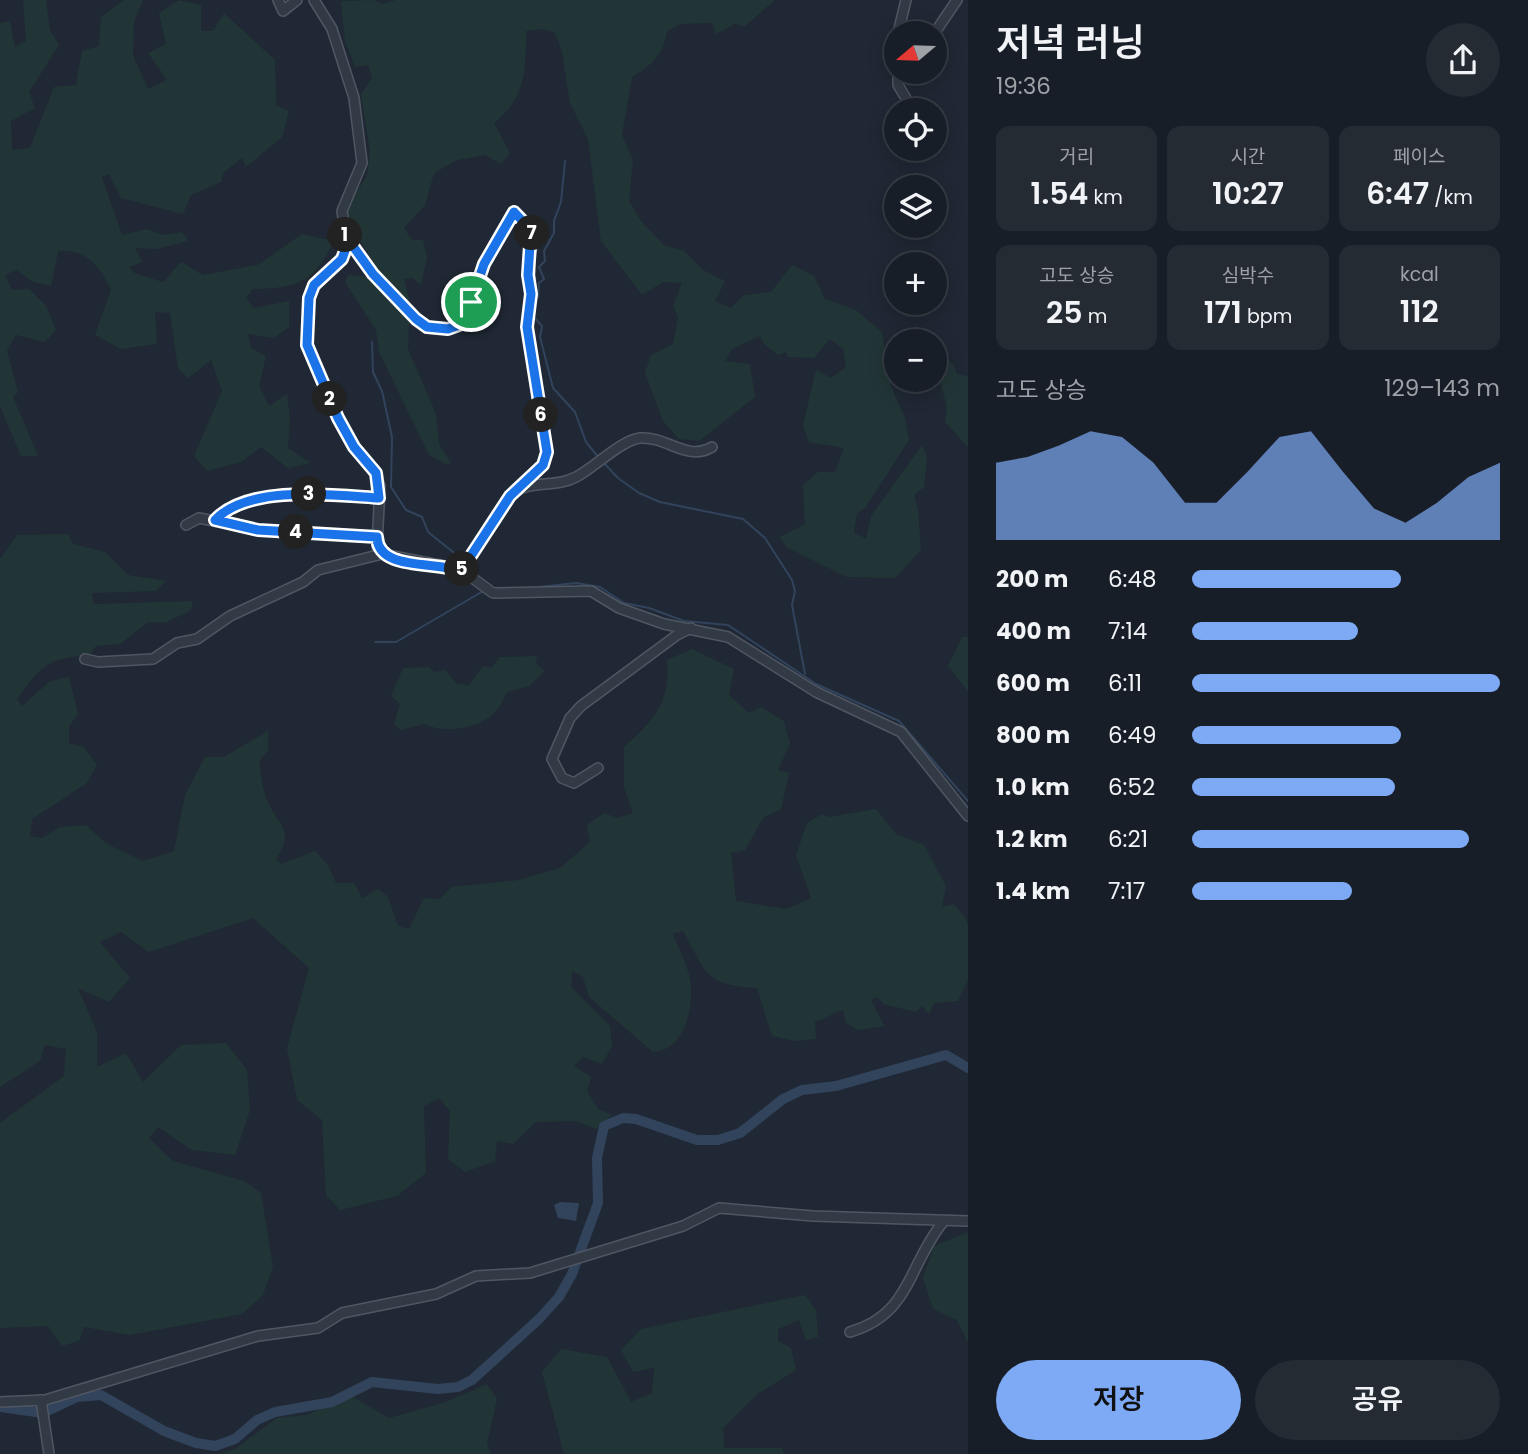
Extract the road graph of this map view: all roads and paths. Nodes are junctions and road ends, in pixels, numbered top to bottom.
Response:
1 (278, 0) edge
2 (297, 0) edge
3 (906, 0) edge
4 (957, 0) edge
5 (313, 1) edge
6 (901, 21) edge
7 (943, 21) edge
8 (345, 235) junction
9 (712, 447) dead end
10 (519, 487) junction
11 (379, 498) junction
12 (215, 520) junction
13 (187, 525) dead end
14 (377, 537) junction
15 (382, 554) junction
16 (461, 571) junction
17 (691, 628) junction
18 (85, 659) dead end
19 (597, 768) dead end
20 (968, 816) edge
21 (968, 1221) edge
22 (943, 1222) junction
23 (850, 1332) dead end
24 (0, 1402) edge
25 (41, 1408) junction
26 (49, 1454) edge

1 - 2 street
3 - 6 street
4 - 7 street
5 - 8 street
8 - 10 street
8 - 11 street
9 - 10 street
10 - 16 street
11 - 12 street
11 - 14 street
12 - 13 street
12 - 14 street
14 - 15 street
15 - 16 street
15 - 18 street
16 - 17 street
17 - 19 street
17 - 20 street
21 - 22 street
22 - 23 street
22 - 25 street
24 - 25 street
25 - 26 street

